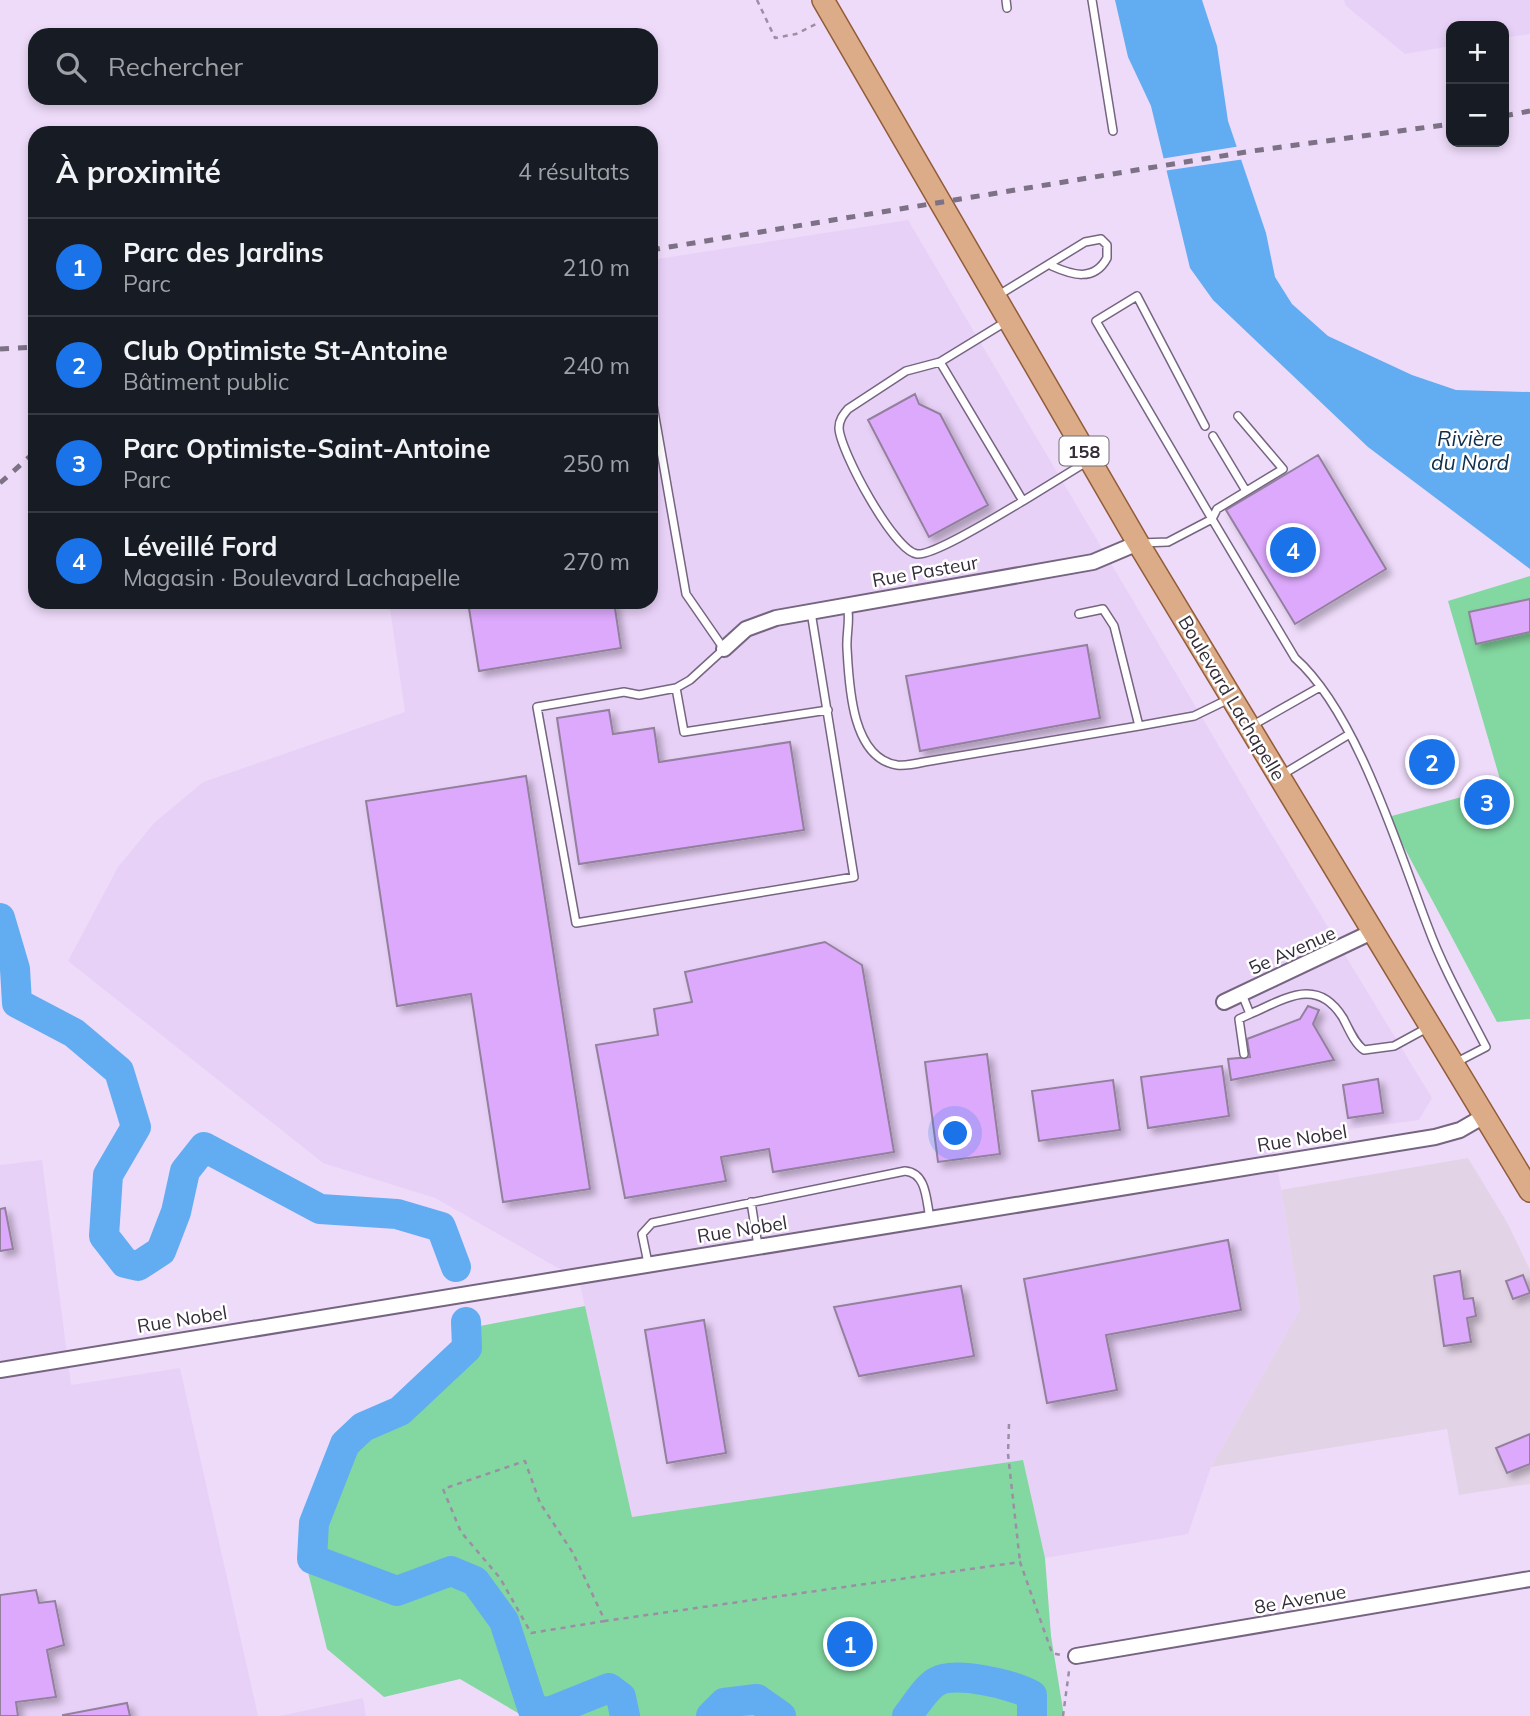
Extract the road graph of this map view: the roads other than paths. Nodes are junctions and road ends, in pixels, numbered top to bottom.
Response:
1 (1092, 0) edge
2 (827, 8) edge
3 (1113, 131) dead end
4 (1052, 266) junction
5 (994, 298) junction
6 (1007, 320) junction
7 (940, 362) junction
8 (1238, 416) dead end
9 (1205, 425) dead end
10 (658, 434) edge
11 (1213, 436) dead end
12 (1090, 460) junction
13 (1246, 491) junction
14 (1023, 501) junction
15 (1212, 519) junction
16 (1138, 543) junction
17 (846, 604) junction
18 (811, 611) junction
19 (1079, 614) dead end
20 (724, 649) junction
21 (1320, 687) junction
22 (676, 688) junction
23 (1231, 698) junction
24 (828, 710) junction
25 (1139, 726) junction
26 (1249, 727) junction
27 (1348, 734) junction
28 (1279, 776) junction
29 (1374, 932) junction
30 (1242, 994) junction
31 (1224, 1002) dead end
32 (1251, 1014) junction
33 (1432, 1026) junction
34 (1244, 1054) dead end
35 (1455, 1063) junction
36 (1486, 1115) junction
37 (1530, 1191) edge
38 (751, 1202) junction
39 (930, 1218) junction
40 (758, 1246) junction
41 (648, 1263) junction
42 (0, 1370) edge
43 (1530, 1579) edge
44 (1076, 1656) road end

1 - 3 lane
2 - 5 main road, Boulevard Lachapelle / 158
4 - 4 lane
4 - 5 lane
5 - 6 main road, Boulevard Lachapelle / 158
6 - 7 lane
6 - 12 main road, Boulevard Lachapelle / 158
7 - 14 lane
7 - 14 lane
8 - 13 lane
9 - 15 lane
10 - 20 lane
11 - 13 lane
12 - 14 lane
12 - 16 main road, Boulevard Lachapelle / 158
13 - 15 lane
15 - 16 lane
15 - 21 lane
16 - 17 street, Rue Pasteur
16 - 23 main road, Boulevard Lachapelle / 158
17 - 18 street, Rue Pasteur
17 - 25 lane
18 - 20 street, Rue Pasteur
18 - 24 lane
19 - 25 lane
20 - 22 lane
21 - 26 lane
21 - 27 lane
22 - 24 lane
22 - 24 lane
23 - 25 lane
23 - 26 main road, Boulevard Lachapelle / 158
26 - 28 main road, Boulevard Lachapelle / 158
27 - 28 lane
27 - 35 lane
28 - 29 main road, Boulevard Lachapelle / 158
29 - 30 street, 5e Avenue
29 - 33 main road, Boulevard Lachapelle / 158
30 - 31 street, 5e Avenue
30 - 32 lane
32 - 33 lane
32 - 34 lane
33 - 35 main road, Boulevard Lachapelle / 158
35 - 36 main road, Boulevard Lachapelle / 158
36 - 37 main road, Boulevard Lachapelle / 158
36 - 39 street, Rue Nobel
38 - 39 lane
38 - 40 lane
38 - 41 lane
39 - 40 street, Rue Nobel
40 - 41 street, Rue Nobel
41 - 42 street, Rue Nobel
43 - 44 street, 8e Avenue

